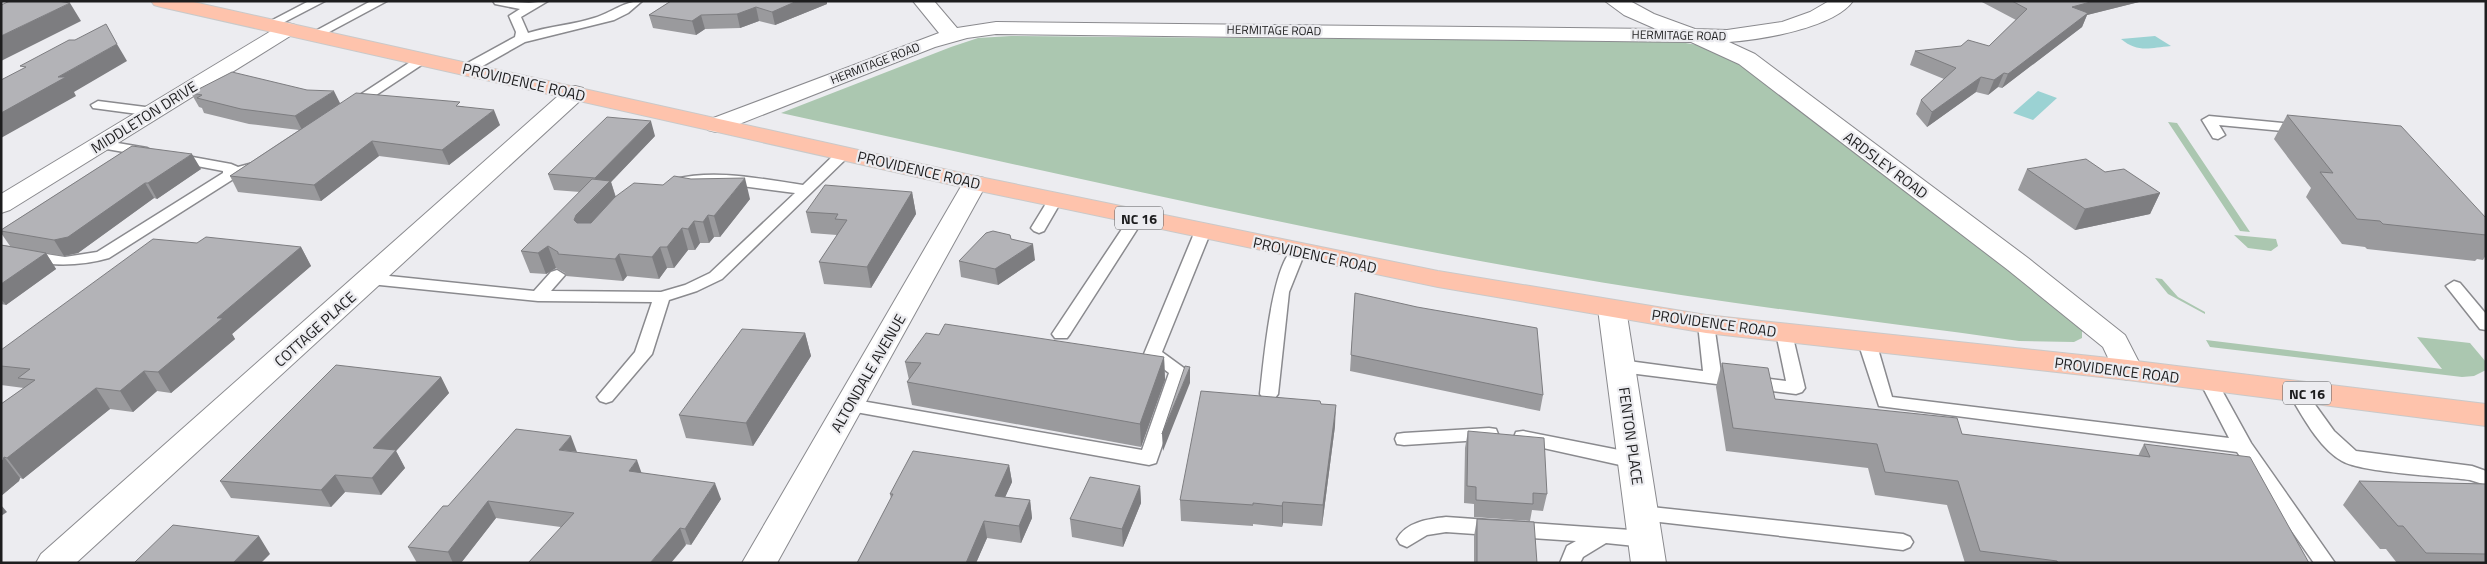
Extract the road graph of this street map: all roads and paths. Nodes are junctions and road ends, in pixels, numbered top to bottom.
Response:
1 (161, 1) edge
2 (319, 1) edge
3 (391, 1) edge
4 (499, 1) edge
5 (542, 1) edge
6 (636, 1) edge
7 (923, 1) edge
8 (1614, 1) edge
9 (1843, 1) edge
10 (380, 2) edge
11 (530, 7) junction
12 (278, 27) junction
13 (314, 35) junction
14 (952, 35) junction
15 (1688, 35) junction
16 (521, 39) junction
17 (421, 59) junction
18 (467, 69) junction
19 (575, 93) junction
20 (98, 106) dead end
21 (153, 112) junction
22 (342, 112) edge
23 (716, 125) junction
24 (2313, 130) edge
25 (2218, 135) dead end
26 (100, 144) junction
27 (844, 153) junction
28 (264, 162) edge
29 (230, 176) junction
30 (976, 183) junction
31 (665, 186) edge
32 (804, 190) junction
33 (1055, 200) junction
34 (1, 205) edge
35 (1137, 217) junction
36 (1039, 228) dead end
37 (1203, 232) junction
38 (1, 252) edge
39 (1297, 252) junction
40 (557, 275) edge
41 (370, 279) junction
42 (2454, 286) dead end
43 (538, 296) junction
44 (662, 297) junction
45 (1612, 309) junction
46 (1706, 324) junction
47 (2486, 325) edge
48 (1785, 333) junction
49 (1061, 334) dead end
50 (1867, 342) junction
51 (1621, 366) junction
52 (2128, 370) junction
53 (1713, 378) junction
54 (2208, 380) junction
55 (2297, 392) junction
56 (1269, 394) dead end
57 (606, 397) dead end
58 (850, 405) junction
59 (2486, 415) edge
60 (1404, 438) dead end
61 (2243, 446) junction
62 (1634, 460) junction
63 (2486, 478) edge
64 (1602, 536) junction
65 (1645, 538) edge
66 (1408, 539) dead end
67 (1903, 542) dead end
68 (53, 563) edge
69 (759, 563) edge
70 (1570, 563) edge
71 (2324, 563) edge

1 - 12 main road, PROVIDENCE ROAD / NC 16
2 - 12 lane
3 - 10 lane
4 - 11 lane
5 - 11 lane
6 - 16 lane
7 - 14 street
8 - 15 street, ARDSLEY ROAD
9 - 15 street, HERMITAGE ROAD
10 - 13 lane
11 - 16 lane
12 - 13 main road, PROVIDENCE ROAD / NC 16
12 - 21 street, MIDDLETON DRIVE
13 - 17 main road, PROVIDENCE ROAD / NC 16
14 - 15 street, HERMITAGE ROAD
14 - 23 street, HERMITAGE ROAD
15 - 52 street, ARDSLEY ROAD
16 - 18 lane
17 - 18 main road, PROVIDENCE ROAD / NC 16
17 - 22 lane
18 - 19 main road, PROVIDENCE ROAD / NC 16
19 - 23 main road, PROVIDENCE ROAD / NC 16
19 - 41 street, COTTAGE PLACE
20 - 21 lane
21 - 26 street, MIDDLETON DRIVE
23 - 27 main road, PROVIDENCE ROAD / NC 16
24 - 25 lane
26 - 29 lane
26 - 34 street, MIDDLETON DRIVE
27 - 30 main road, PROVIDENCE ROAD / NC 16
27 - 32 lane
28 - 29 lane
29 - 38 lane
30 - 33 main road, PROVIDENCE ROAD / NC 16
30 - 58 street, ALTONDALE AVENUE
31 - 32 lane
32 - 44 lane
33 - 35 main road, PROVIDENCE ROAD / NC 16
33 - 36 lane
35 - 37 main road, PROVIDENCE ROAD / NC 16
35 - 49 lane
37 - 39 main road, PROVIDENCE ROAD / NC 16
37 - 58 lane
39 - 45 main road, PROVIDENCE ROAD / NC 16
39 - 56 lane
40 - 43 lane
41 - 43 lane
41 - 68 street, COTTAGE PLACE
42 - 47 lane
43 - 44 lane
44 - 57 lane
45 - 46 main road, PROVIDENCE ROAD / NC 16
45 - 51 street, FENTON PLACE
46 - 48 main road, PROVIDENCE ROAD / NC 16
46 - 53 lane
48 - 50 main road, PROVIDENCE ROAD / NC 16
48 - 53 lane
50 - 52 main road, PROVIDENCE ROAD / NC 16
50 - 61 lane
51 - 53 lane
51 - 62 street, FENTON PLACE
52 - 54 main road, PROVIDENCE ROAD / NC 16
54 - 55 main road, PROVIDENCE ROAD / NC 16
54 - 61 lane
55 - 59 main road, PROVIDENCE ROAD / NC 16
55 - 63 lane
58 - 69 street, ALTONDALE AVENUE
60 - 62 lane
61 - 71 lane
62 - 65 street, FENTON PLACE
64 - 65 lane
64 - 66 lane
64 - 70 lane
65 - 67 lane

